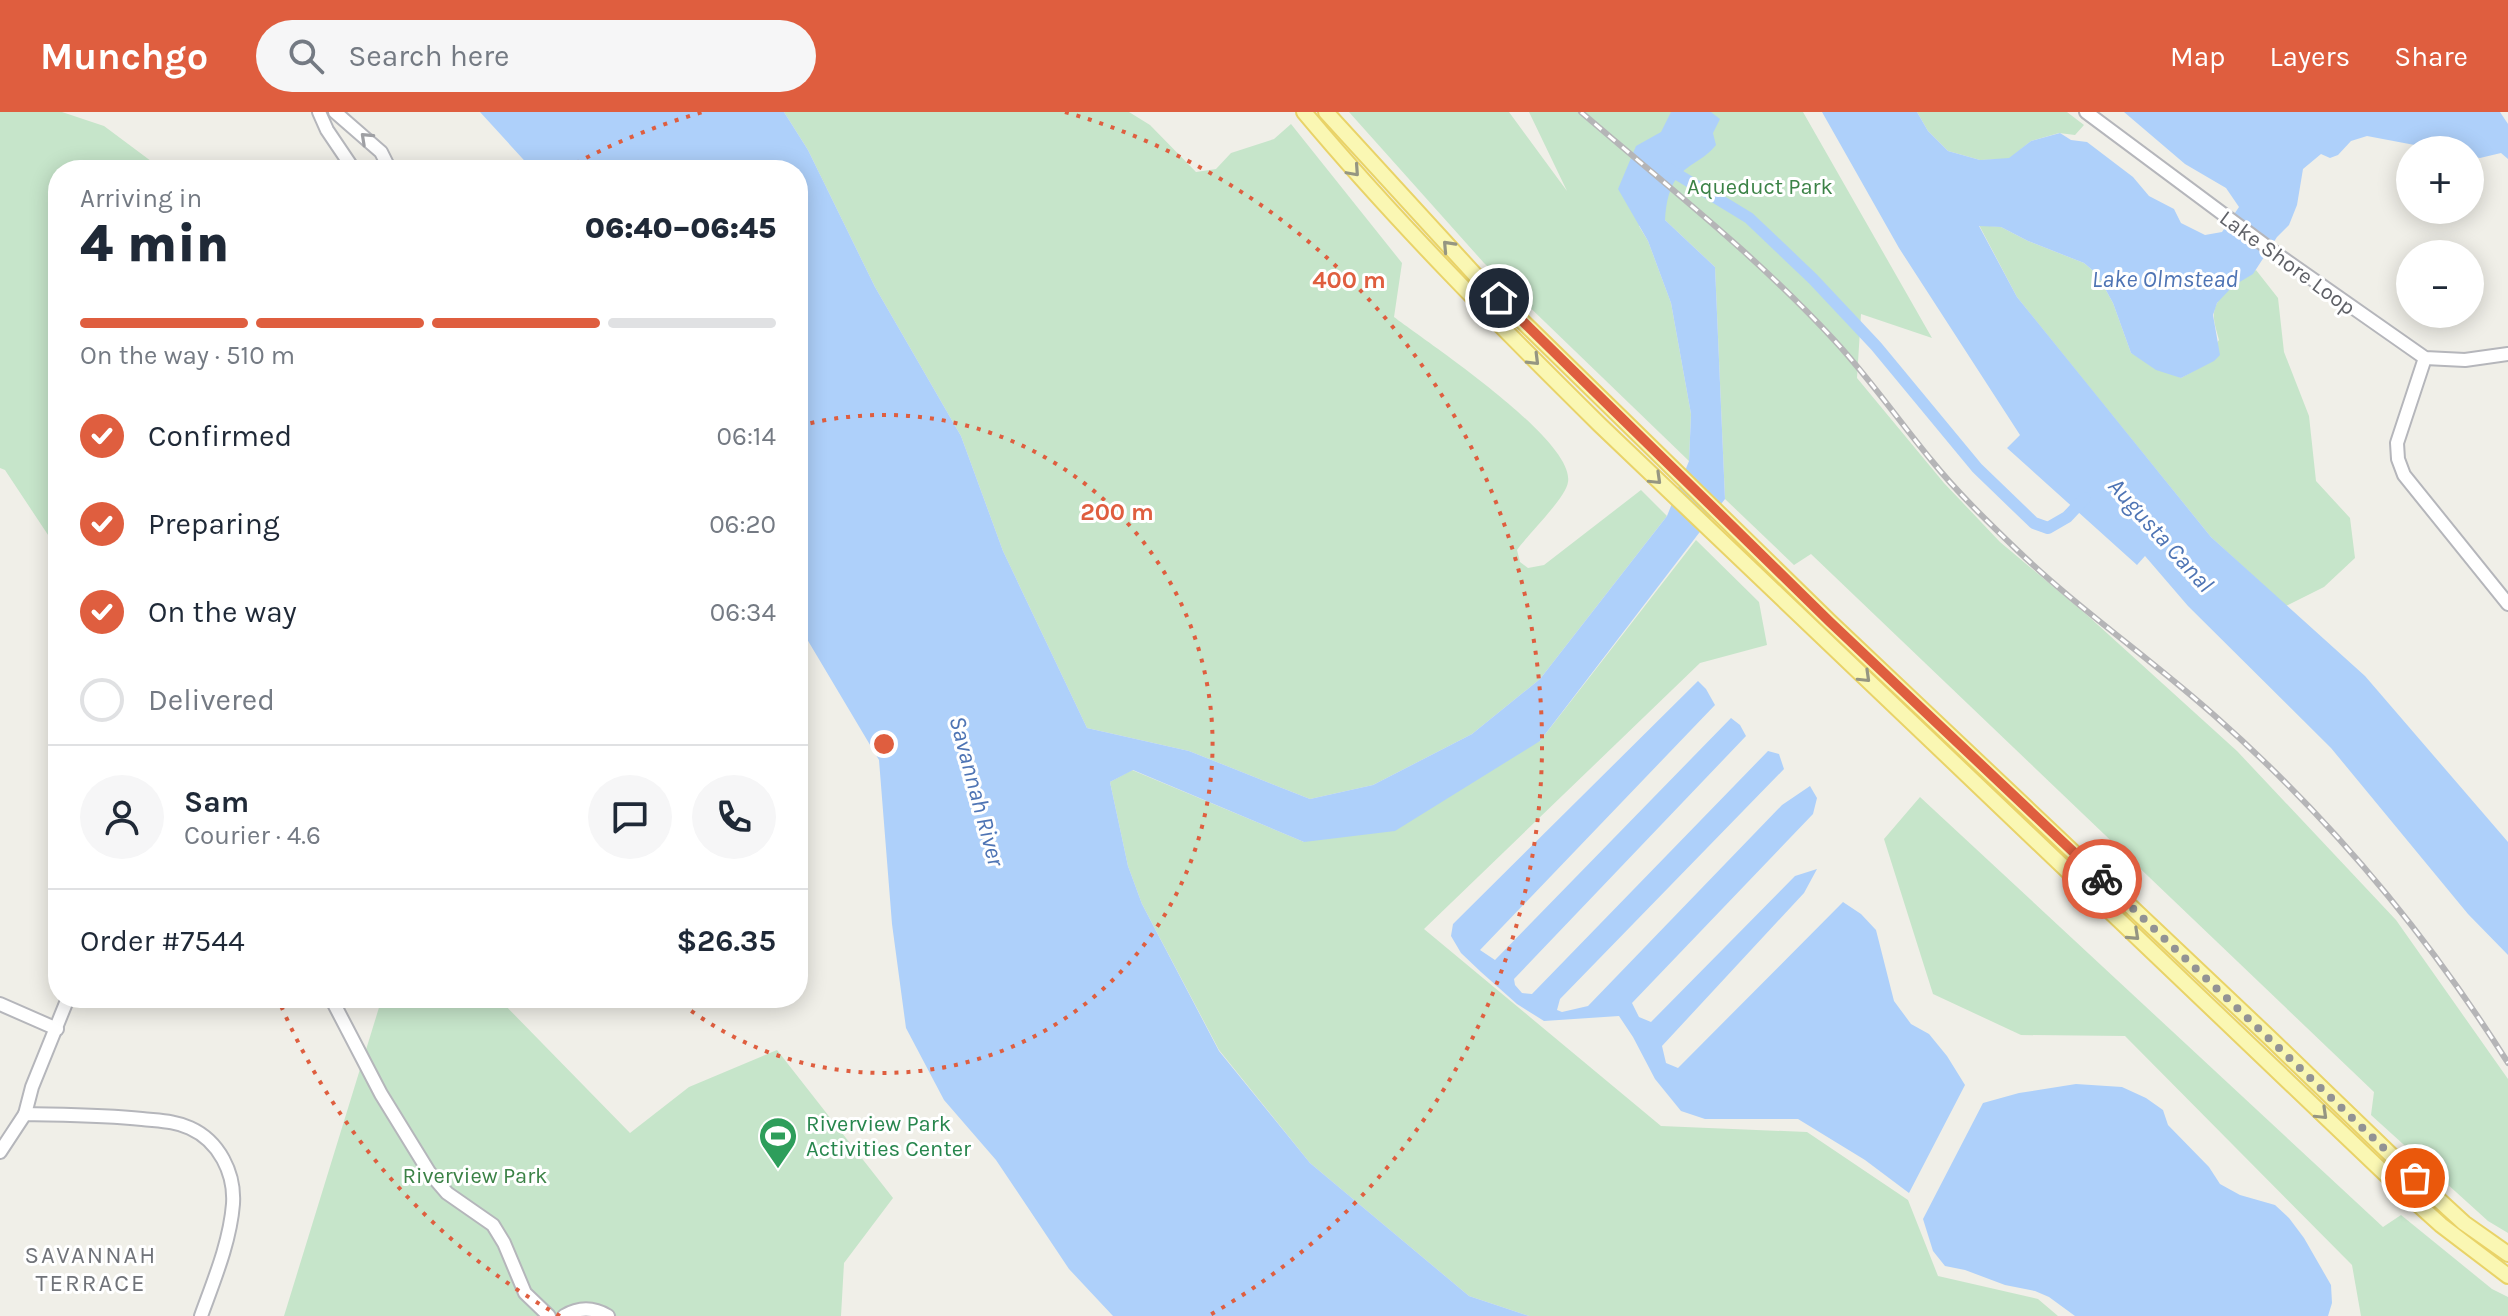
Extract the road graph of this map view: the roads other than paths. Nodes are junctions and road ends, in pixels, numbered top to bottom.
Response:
1 (319, 112) edge
2 (335, 112) edge
3 (1304, 112) edge
4 (1326, 112) edge
5 (2086, 112) edge
6 (347, 160) edge
7 (385, 160) edge
8 (2508, 354) edge
9 (2425, 358) junction
10 (2508, 604) edge
11 (0, 1004) edge
12 (64, 1008) edge
13 (336, 1008) edge
14 (57, 1029) junction
15 (25, 1114) junction
16 (0, 1152) edge
17 (2508, 1254) edge
18 (2508, 1276) edge
19 (201, 1316) edge
20 (549, 1316) edge
21 (564, 1316) edge
22 (608, 1316) edge

1 - 6 street
7 -> 2 street
3 -> 18 main road
17 -> 4 main road
5 - 9 street, Lake Shore Loop
8 - 9 street
9 - 10 street
11 - 14 street
12 - 14 street
13 - 20 street
14 - 15 street
15 - 16 street
15 - 19 street
21 - 22 street

